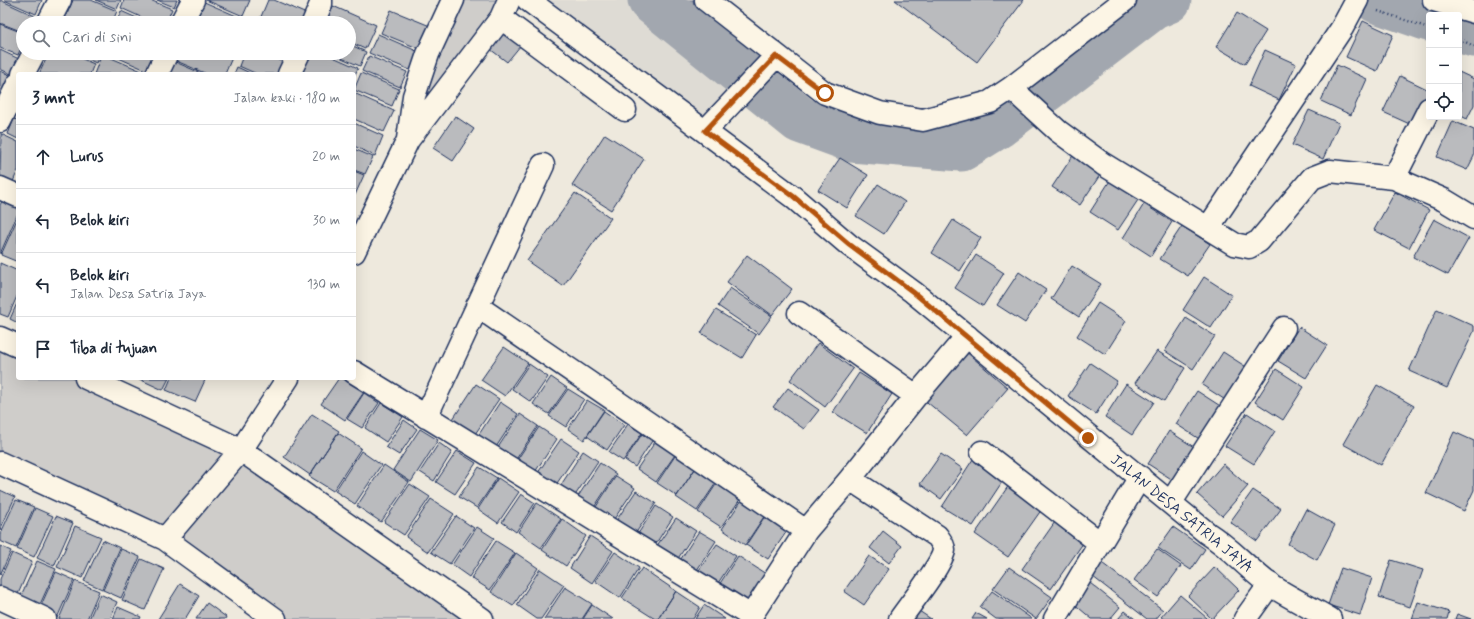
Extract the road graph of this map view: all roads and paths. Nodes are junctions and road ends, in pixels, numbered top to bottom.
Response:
1 (60, 0) edge
2 (192, 0) edge
3 (321, 0) edge
4 (453, 0) edge
5 (528, 0) edge
6 (706, 0) edge
7 (1125, 0) edge
8 (1434, 0) edge
9 (1356, 2) edge
10 (505, 9) edge
11 (1474, 12) edge
12 (52, 16) edge
13 (185, 16) edge
14 (316, 16) edge
15 (1426, 27) edge
16 (1462, 40) edge
17 (1474, 46) edge
18 (776, 56) junction
19 (30, 60) edge
20 (164, 60) edge
21 (296, 60) edge
22 (24, 72) edge
23 (158, 72) edge
24 (290, 72) edge
25 (16, 88) edge
26 (1011, 88) junction
27 (625, 110) dead end
28 (1426, 115) edge
29 (0, 121) edge
30 (707, 129) junction
31 (408, 140) junction
32 (543, 165) dead end
33 (1394, 178) junction
34 (0, 188) edge
35 (16, 195) edge
36 (1474, 218) edge
37 (1208, 228) junction
38 (356, 248) edge
39 (477, 306) junction
40 (799, 313) dead end
41 (1284, 328) dead end
42 (967, 336) junction
43 (0, 338) edge
44 (16, 345) edge
45 (356, 373) edge
46 (90, 380) edge
47 (287, 380) edge
48 (916, 396) junction
49 (426, 417) junction
50 (241, 450) junction
51 (982, 452) dead end
52 (0, 463) edge
53 (1140, 478) junction
54 (850, 479) junction
55 (1171, 502) junction
56 (806, 531) junction
57 (165, 539) junction
58 (1100, 543) junction
59 (1270, 584) junction
60 (0, 598) edge
61 (750, 617) edge
62 (44, 619) edge
63 (275, 619) edge
64 (482, 619) edge
65 (900, 619) edge
66 (1055, 619) edge
67 (1245, 619) edge
68 (1330, 619) edge

1 - 12 street
2 - 13 street
3 - 14 street
4 - 31 street
5 - 30 street, JALAN DESA SATRIA JAYA
6 - 18 street
7 - 26 street
8 - 11 street
9 - 15 path
9 - 37 street
10 - 27 street
10 - 31 street
16 - 17 path
18 - 26 street
18 - 30 street
19 - 22 street
20 - 23 street
21 - 24 street
25 - 29 street
26 - 37 street
28 - 33 street
30 - 42 street, JALAN DESA SATRIA JAYA
31 - 38 street
32 - 39 street
33 - 36 street
33 - 37 street
34 - 35 street
39 - 49 street
39 - 56 street
40 - 48 street
41 - 55 street
42 - 48 street
42 - 53 street, JALAN DESA SATRIA JAYA
43 - 44 street
45 - 49 street
46 - 50 street
47 - 50 street
48 - 54 street
49 - 61 street
50 - 57 street
50 - 64 street
51 - 58 street
52 - 57 street
53 - 55 street, JALAN DESA SATRIA JAYA
53 - 58 street
54 - 56 street
54 - 65 street
55 - 59 street, JALAN DESA SATRIA JAYA
56 - 61 street
57 - 63 street
58 - 66 street
59 - 67 street
59 - 68 street, JALAN DESA SATRIA JAYA
60 - 62 street

